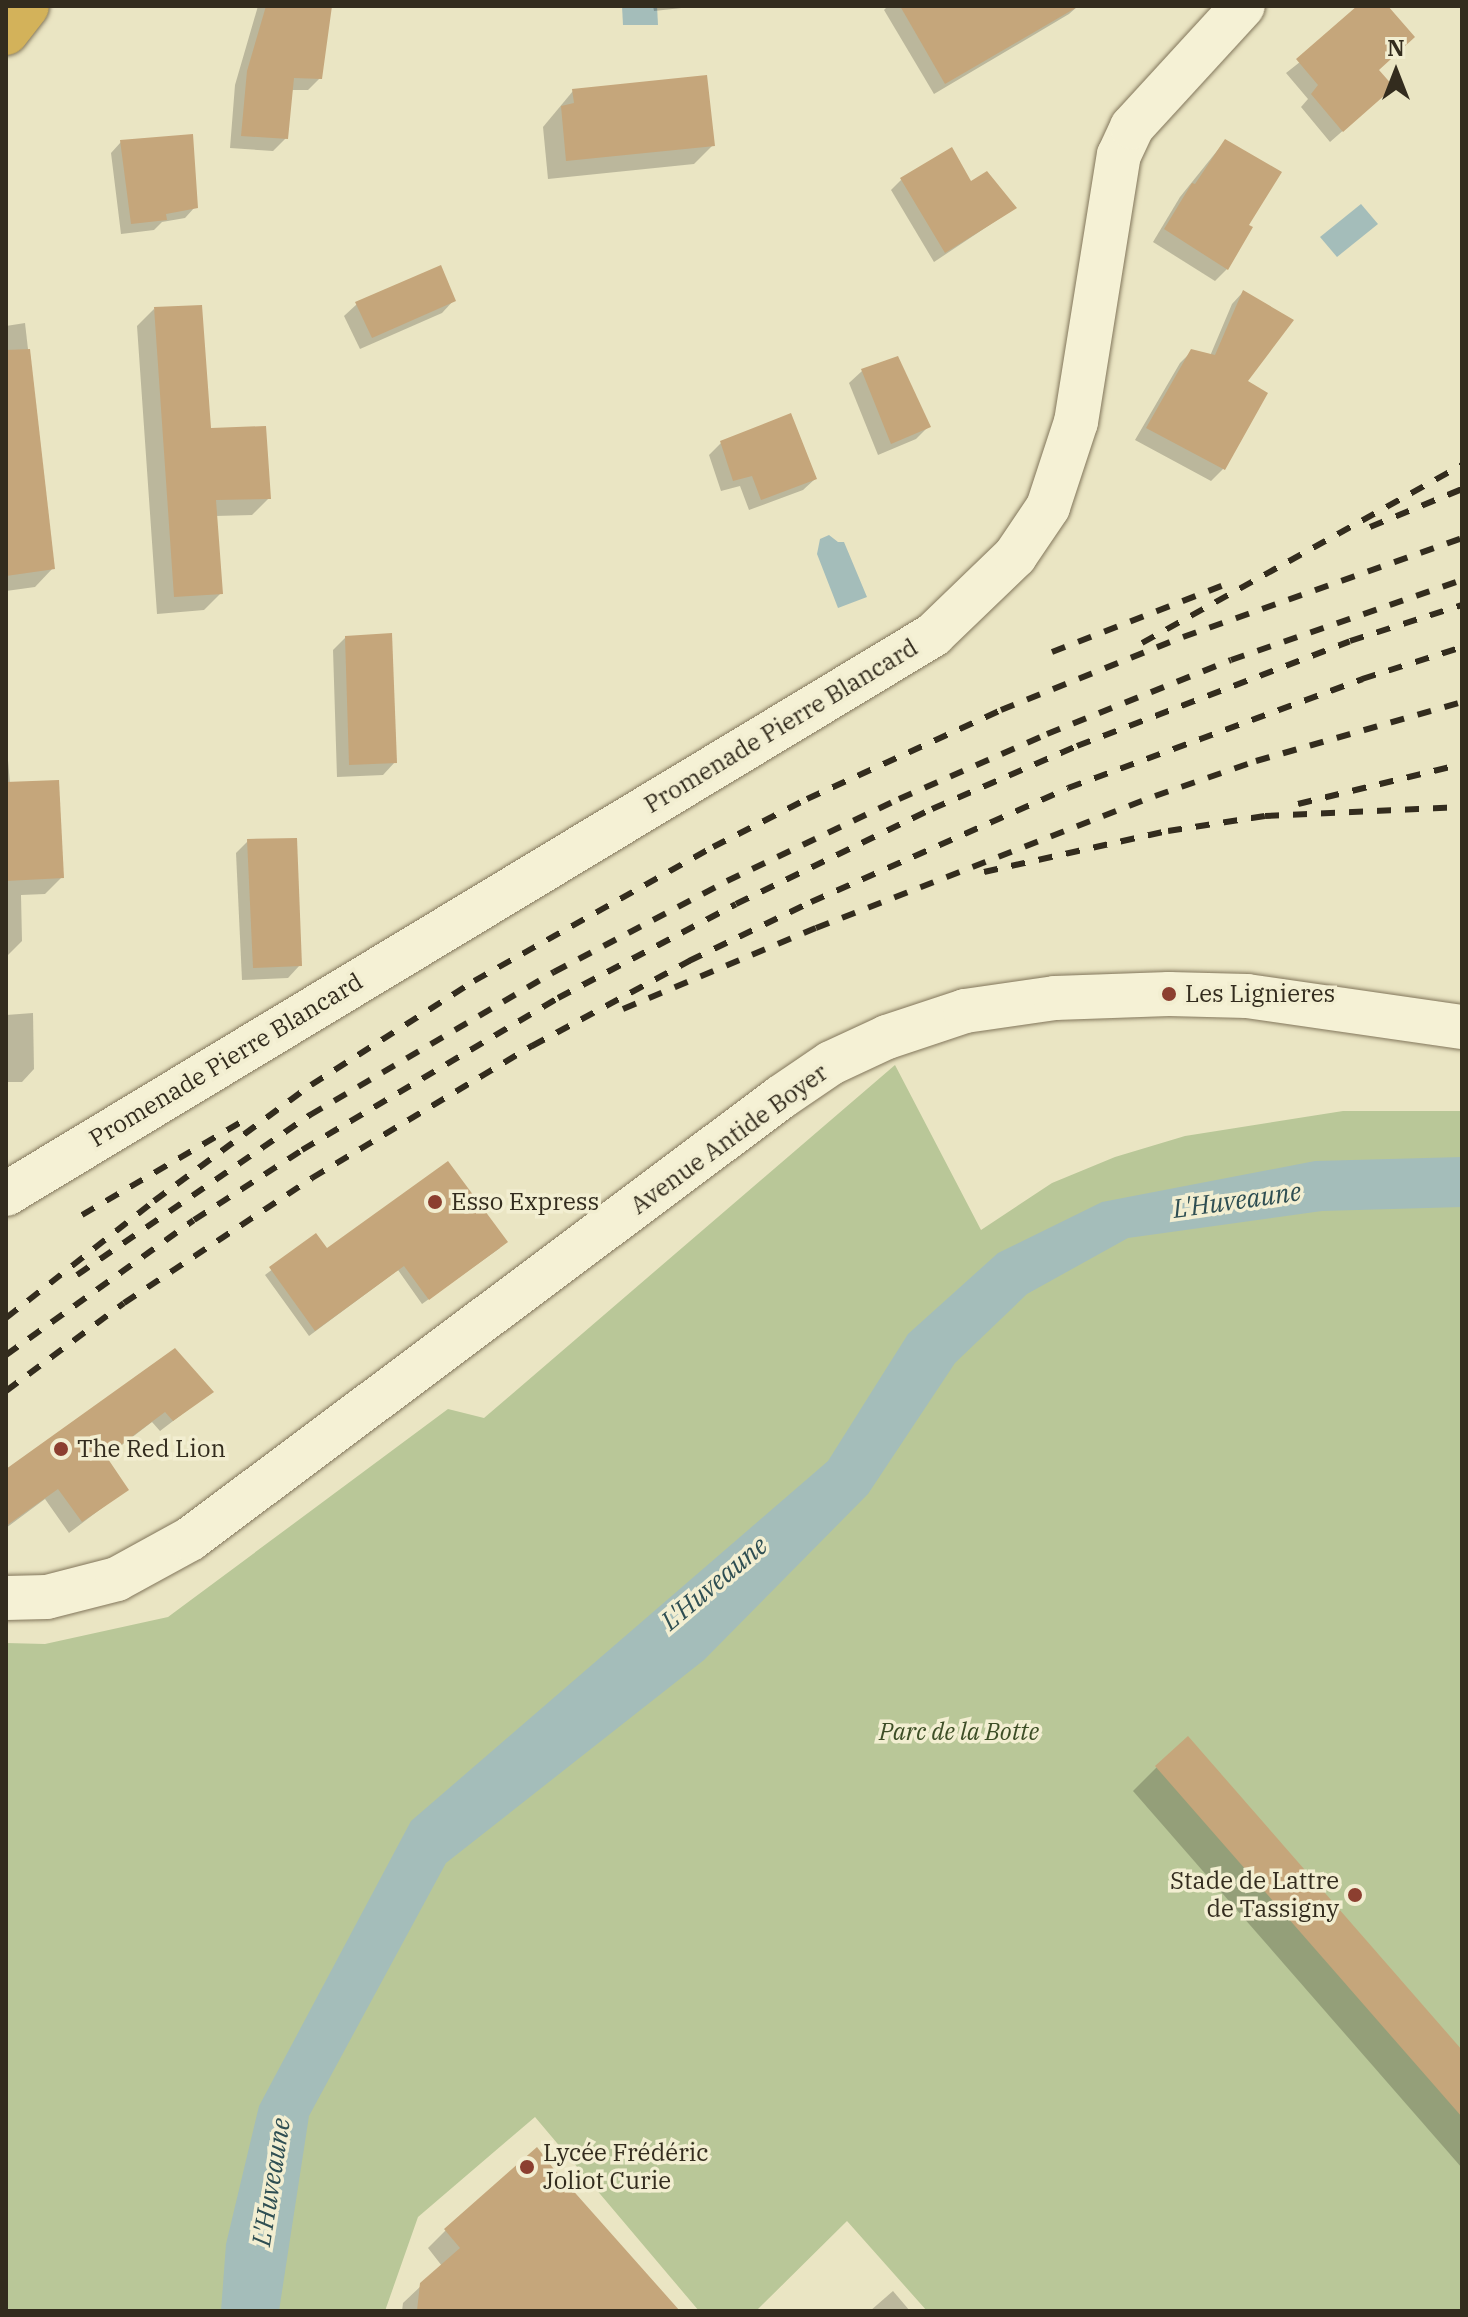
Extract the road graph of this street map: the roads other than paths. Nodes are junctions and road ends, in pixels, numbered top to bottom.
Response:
1 (27, 6) edge
2 (1243, 6) edge
3 (6, 33) edge
4 (1462, 1027) edge
5 (6, 1194) edge
6 (6, 1598) edge

1 - 3 highway
2 - 5 street, Promenade Pierre Blancard
4 - 6 street, Avenue Antide Boyer

